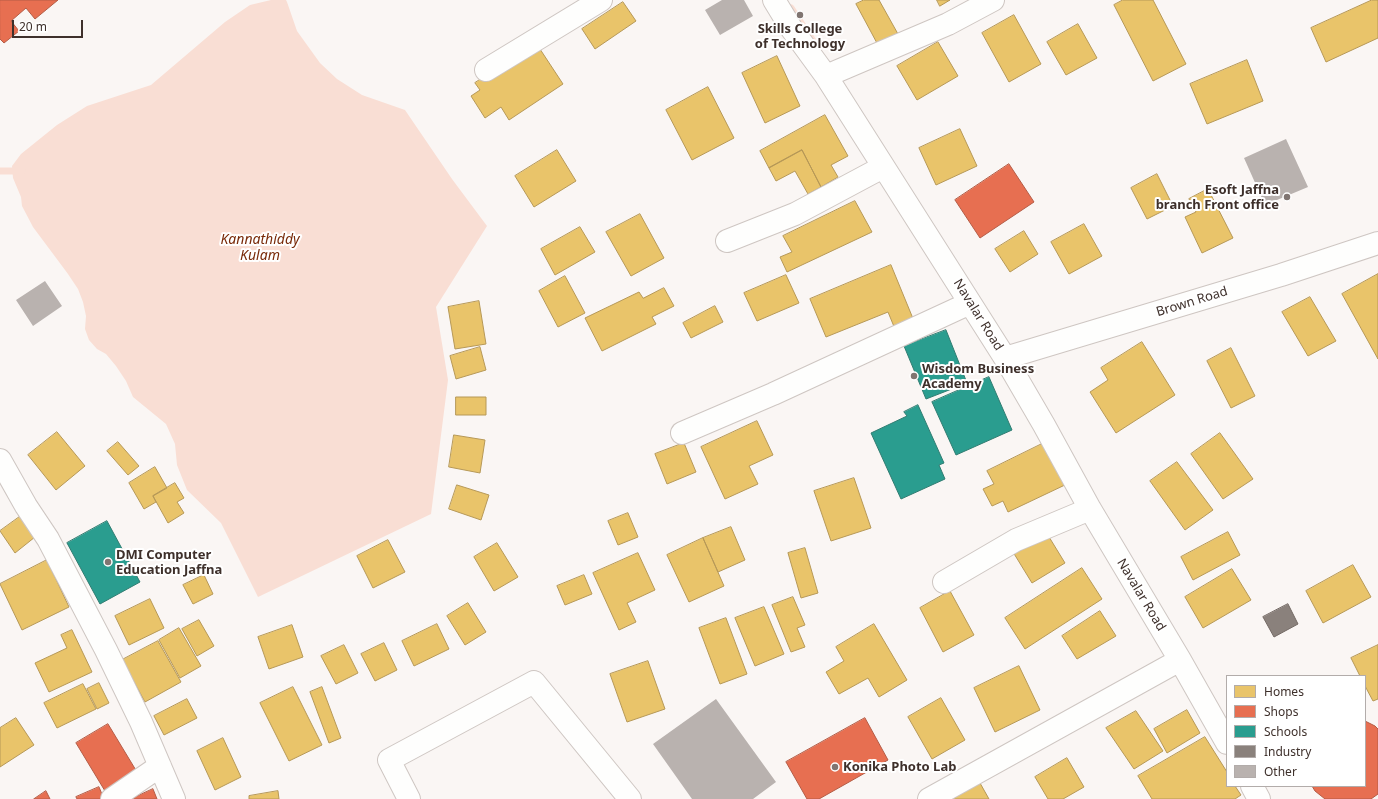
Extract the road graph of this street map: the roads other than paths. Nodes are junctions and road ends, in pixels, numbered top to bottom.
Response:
1 (601, 0) edge
2 (774, 0) edge
3 (993, 0) edge
4 (486, 70) dead end
5 (826, 76) junction
6 (884, 167) junction
7 (726, 242) dead end
8 (1378, 243) edge
9 (970, 303) junction
10 (1005, 358) junction
11 (682, 432) dead end
12 (0, 460) edge
13 (1090, 509) junction
14 (944, 582) dead end
15 (1180, 660) junction
16 (1226, 741) edge
17 (160, 766) junction
18 (1253, 787) edge
19 (112, 799) edge
20 (174, 799) edge
21 (408, 799) edge
22 (630, 799) edge
23 (929, 799) edge
24 (1259, 799) edge

1 - 4 street
2 - 5 street, Navalar Road
3 - 5 street
5 - 6 street, Navalar Road
6 - 7 street
6 - 9 street, Navalar Road
8 - 10 street, Brown Road
9 - 10 street, Navalar Road
9 - 11 street
10 - 13 street, Navalar Road
12 - 17 street
13 - 14 street
13 - 15 street, Navalar Road
15 - 16 street, Navalar Road
15 - 23 street
17 - 19 street
17 - 20 street
18 - 24 street
21 - 22 street

